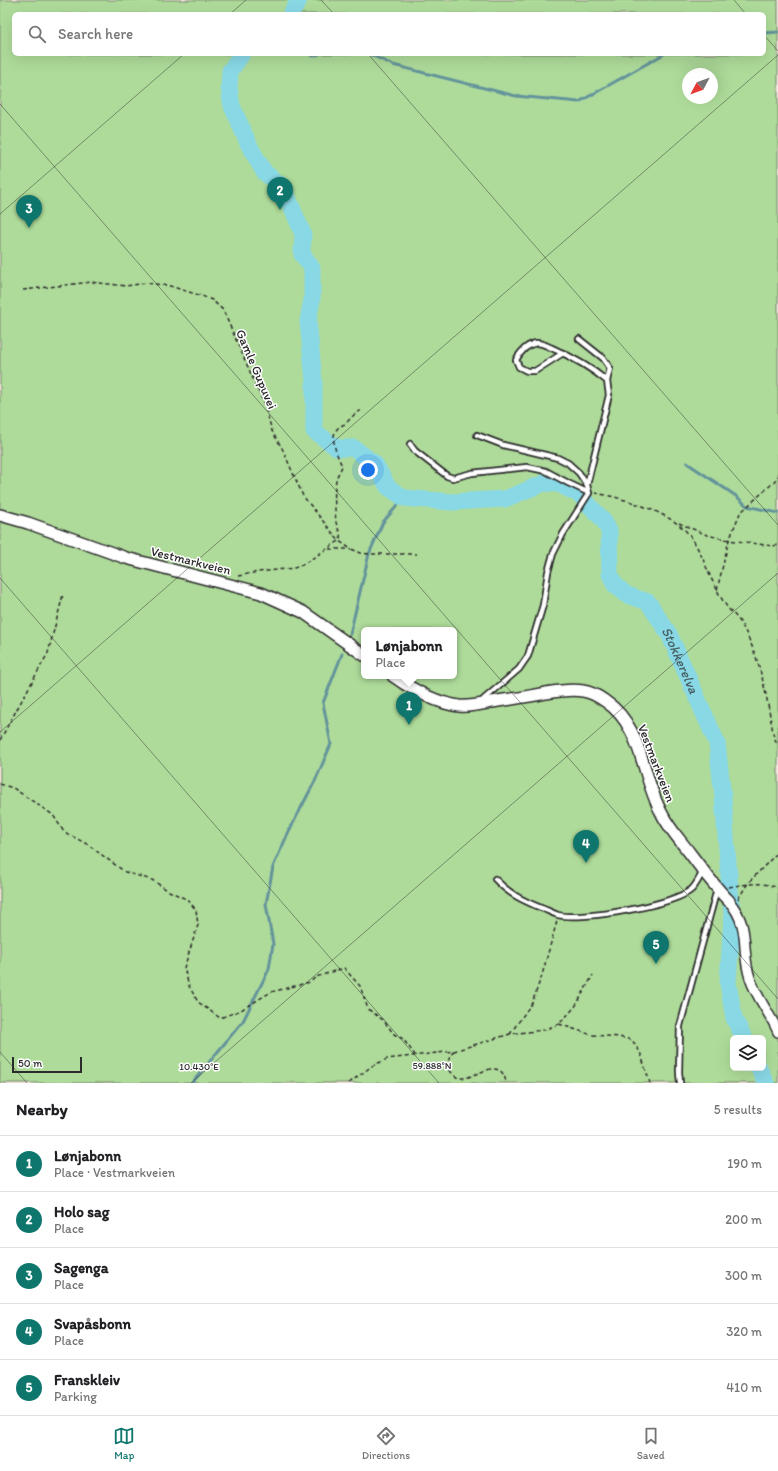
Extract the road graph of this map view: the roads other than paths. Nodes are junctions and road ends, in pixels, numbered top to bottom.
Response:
1 (579, 338) dead end
2 (563, 353) junction
3 (607, 381) junction
4 (477, 435) dead end
5 (410, 444) dead end
6 (587, 485) junction
7 (589, 493) junction
8 (0, 515) edge
9 (361, 653) edge
10 (398, 679) edge
11 (481, 704) junction
12 (703, 871) junction
13 (495, 879) dead end
14 (717, 889) junction
15 (731, 904) joint
16 (778, 1032) edge
17 (680, 1083) edge

1 - 3 lane
2 - 2 lane
2 - 3 lane
3 - 6 lane
4 - 6 lane
5 - 7 lane
6 - 7 lane
7 - 11 lane
8 - 9 street, Vestmarkveien
10 - 11 street, Vestmarkveien
11 - 12 street, Vestmarkveien
12 - 13 lane
12 - 14 street, Vestmarkveien
14 - 15 street, Vestmarkveien
14 - 17 lane
15 - 16 street, Vestmarkveien

